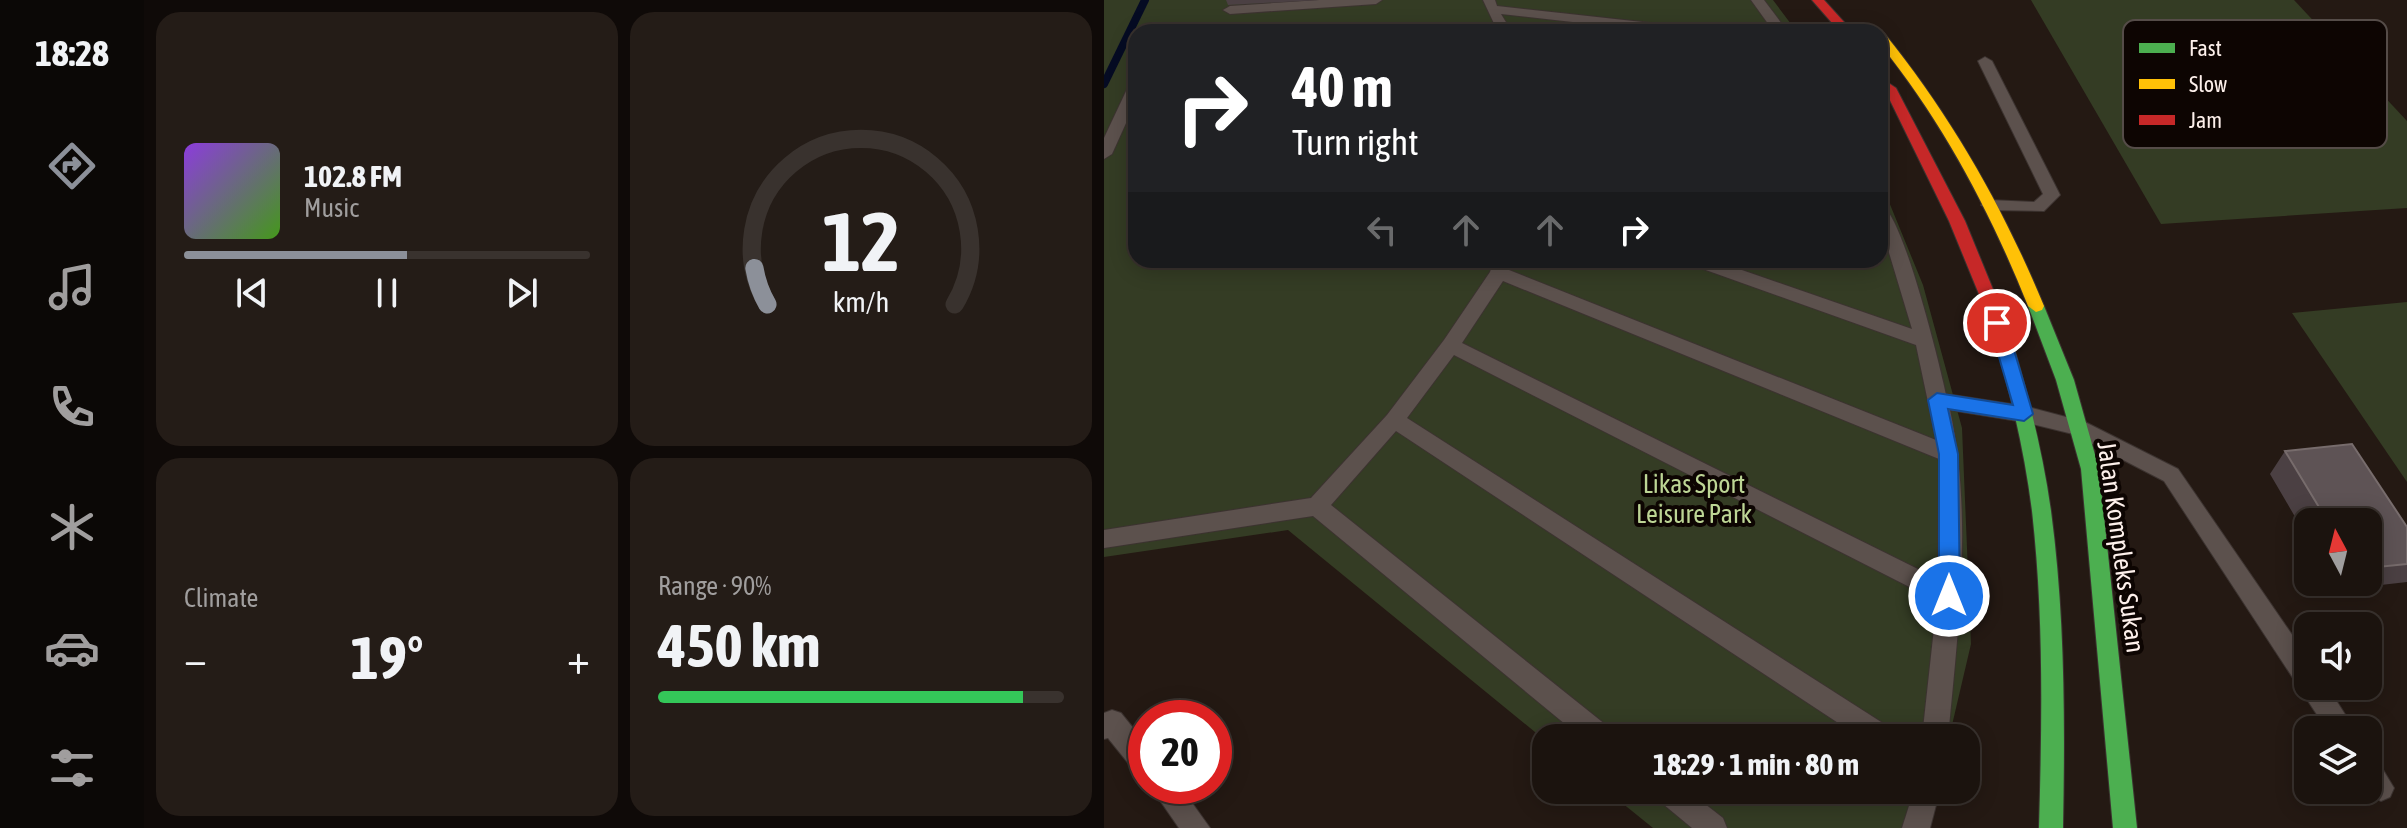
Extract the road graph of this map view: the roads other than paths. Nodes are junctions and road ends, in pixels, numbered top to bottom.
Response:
1 (1376, 0) edge
2 (1757, 0) edge
3 (1818, 0) edge
4 (1490, 4) edge
5 (1230, 10) dead end
6 (1501, 24) edge
7 (1638, 24) edge
8 (1775, 24) edge
9 (1840, 24) edge
10 (1888, 57) edge
11 (1985, 61) dead end
12 (1888, 88) edge
13 (1128, 102) edge
14 (1104, 154) edge
15 (1989, 205) junction
16 (1888, 243) edge
17 (1500, 268) edge
18 (1506, 268) edge
19 (1718, 268) edge
20 (1925, 341) junction
21 (1451, 345) junction
22 (1937, 400) junction
23 (2024, 414) junction
24 (1394, 420) junction
25 (2078, 428) junction
26 (1949, 454) junction
27 (1317, 506) junction
28 (1104, 539) edge
29 (1949, 596) junction
30 (2294, 658) edge
31 (1585, 724) edge
32 (1861, 724) edge
33 (1936, 724) edge
34 (1104, 727) edge
35 (1128, 742) edge
36 (1177, 804) edge
37 (1683, 804) edge
38 (1923, 804) edge
39 (1196, 828) edge
40 (1713, 828) edge
41 (1916, 828) edge
42 (2051, 828) edge
43 (2125, 828) edge

1 - 5 lane
2 - 8 lane
3 - 9 main road
4 - 6 lane
4 - 7 lane
10 - 15 main road, Jalan Kompleks Sukan
11 - 15 lane
12 - 23 main road
13 - 14 lane
15 - 25 main road, Jalan Kompleks Sukan
16 - 20 lane
17 - 21 lane
18 - 26 lane
19 - 20 lane
20 - 22 lane
21 - 24 lane
21 - 29 lane
22 - 23 lane
22 - 26 lane
23 - 25 lane
23 - 42 main road
24 - 27 lane
24 - 32 lane
25 - 30 lane
25 - 43 main road, Jalan Kompleks Sukan
26 - 29 lane
27 - 28 lane
27 - 31 lane
29 - 33 lane
34 - 35 lane
36 - 39 lane
37 - 40 lane
38 - 41 lane

